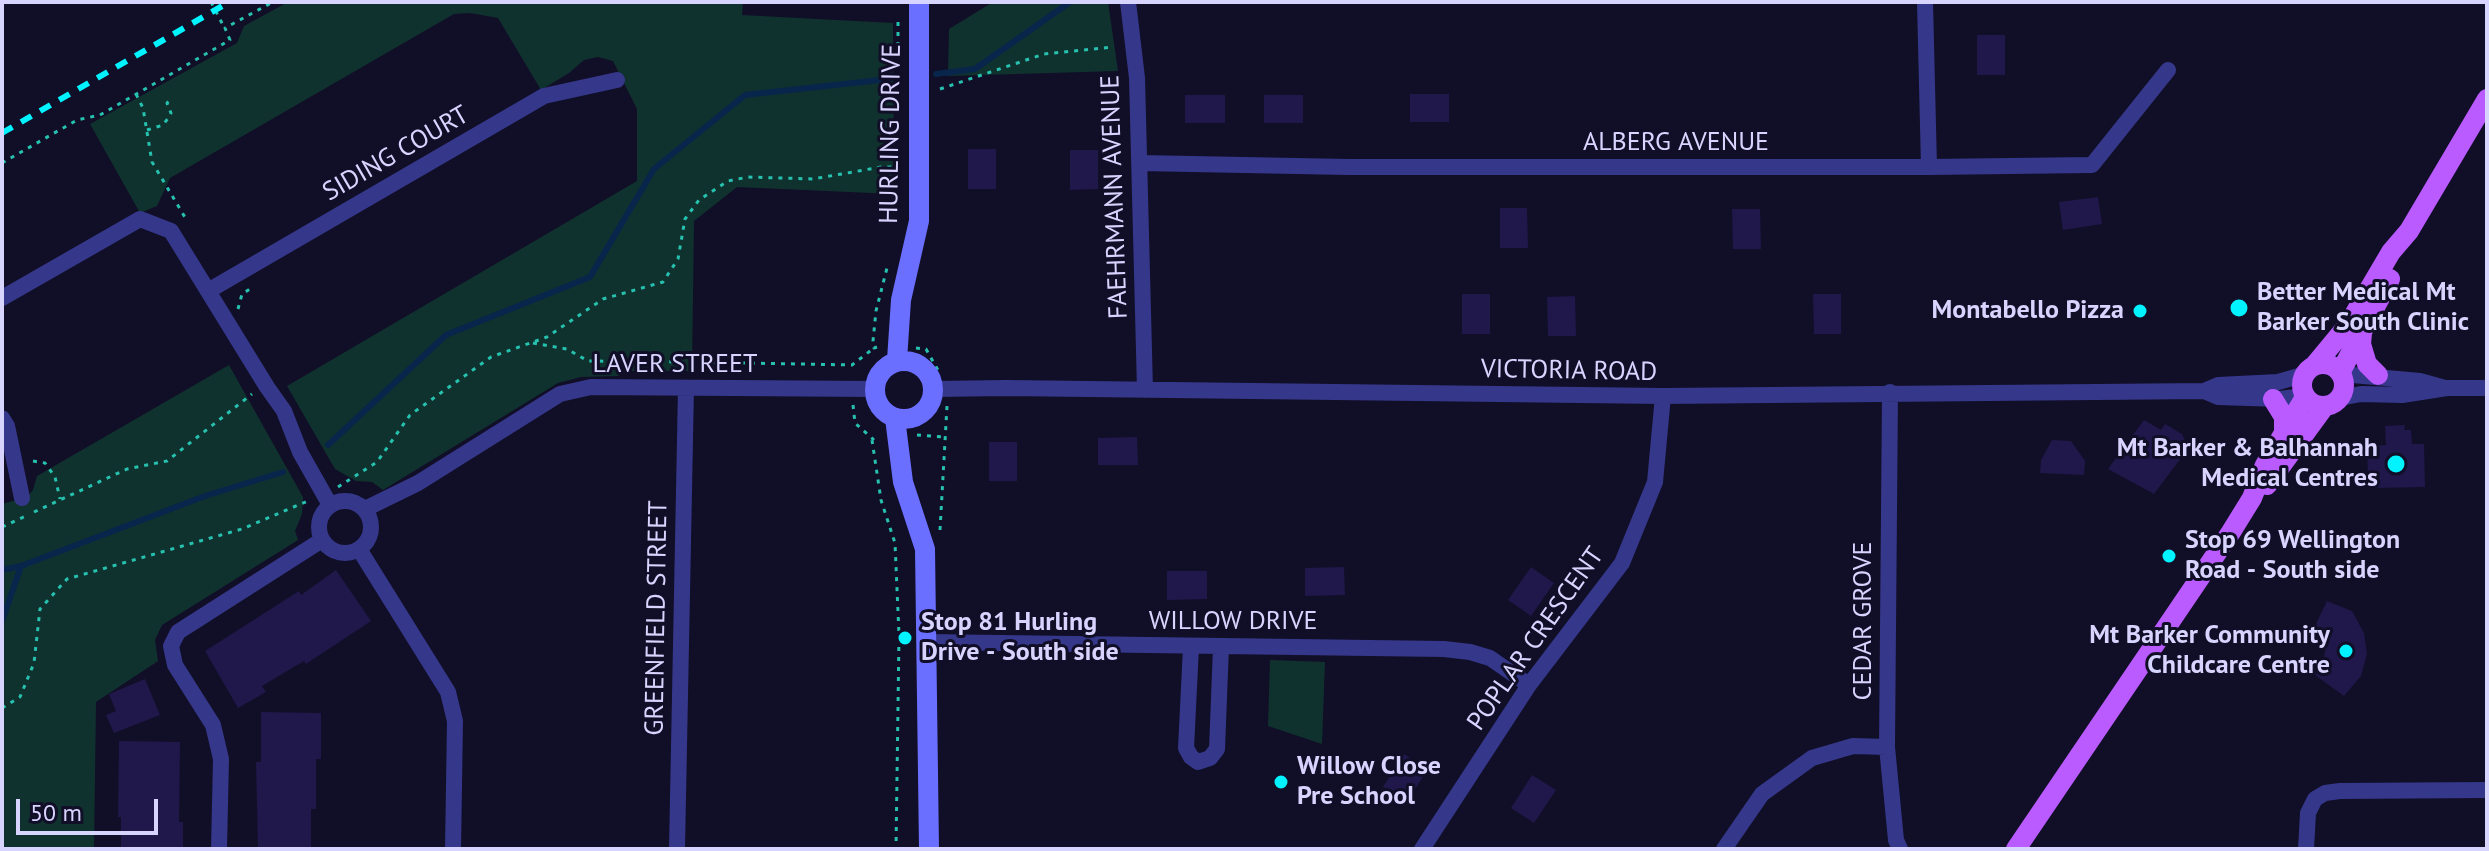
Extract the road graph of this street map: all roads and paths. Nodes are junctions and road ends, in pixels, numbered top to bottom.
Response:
1 (211, 2) edge
2 (273, 2) edge
3 (919, 2) edge
4 (1128, 2) edge
5 (1925, 2) edge
6 (898, 14) dead end
7 (225, 28) junction
8 (1134, 45) junction
9 (899, 49) dead end
10 (2168, 70) dead end
11 (617, 80) dead end
12 (936, 91) dead end
13 (172, 98) dead end
14 (2487, 99) edge
15 (147, 130) dead end
16 (2, 163) edge
17 (1140, 163) junction
18 (919, 167) junction
19 (1929, 167) junction
20 (2409, 231) junction
21 (891, 256) dead end
22 (208, 291) junction
23 (2, 298) edge
24 (2362, 333) junction
25 (532, 342) junction
26 (874, 348) junction
27 (898, 354) junction
28 (691, 362) junction
29 (2310, 370) junction
30 (2341, 373) junction
31 (2378, 375) junction
32 (686, 388) junction
33 (2447, 388) junction
34 (2487, 388) edge
35 (874, 389) junction
36 (934, 389) junction
37 (1145, 390) junction
38 (2204, 391) junction
39 (1890, 392) junction
40 (1663, 396) junction
41 (2273, 399) junction
42 (2318, 400) junction
43 (259, 406) dead end
44 (2, 418) edge
45 (895, 418) junction
46 (2284, 432) junction
47 (872, 440) dead end
48 (13, 458) junction
49 (304, 490) dead end
50 (22, 498) dead end
51 (2252, 498) junction
52 (60, 499) junction
53 (327, 500) junction
54 (308, 501) junction
55 (365, 509) junction
56 (2, 527) edge
57 (322, 540) junction
58 (359, 549) junction
59 (927, 642) junction
60 (1191, 647) junction
61 (1221, 647) junction
62 (1529, 685) junction
63 (2, 708) edge
64 (1887, 747) junction
65 (2487, 790) edge
66 (219, 849) edge
67 (453, 849) edge
68 (677, 849) edge
69 (896, 849) edge
70 (929, 849) edge
71 (1422, 849) edge
72 (1724, 849) edge
73 (1900, 849) edge
74 (2016, 849) edge
75 (2306, 849) edge

1 - 7 path
2 - 7 path
3 - 18 street, HURLING DRIVE
4 - 8 street, FAEHRMANN AVENUE
5 - 19 street
6 - 9 path
7 - 16 path
8 - 12 path
8 - 17 street, FAEHRMANN AVENUE
10 - 19 street, ALBERG AVENUE
11 - 22 street, SIDING COURT
13 - 15 path
14 - 20 main road
17 - 19 street, ALBERG AVENUE
17 - 37 street, FAEHRMANN AVENUE
18 - 25 path
18 - 27 street, HURLING DRIVE
20 - 24 main road
20 - 29 main road
21 - 26 path
22 - 23 street
22 - 53 street
24 - 30 main road
24 - 31 main road
25 - 28 path
25 - 53 path
26 - 27 path
26 - 28 path
27 - 35 street
27 - 36 street
28 - 32 path
29 - 30 main road
29 - 38 street, VICTORIA ROAD
29 - 42 main road
30 - 31 street, VICTORIA ROAD
30 - 42 main road
31 - 33 street, VICTORIA ROAD
32 - 35 street, LAVER STREET
32 - 55 street, LAVER STREET
32 - 68 street, GREENFIELD STREET
33 - 34 street, VICTORIA ROAD
33 - 42 street, VICTORIA ROAD
35 - 45 street
36 - 37 street, VICTORIA ROAD
36 - 45 street
37 - 40 street, VICTORIA ROAD
38 - 39 street, VICTORIA ROAD
38 - 41 street, VICTORIA ROAD
39 - 40 street, VICTORIA ROAD
39 - 64 street, CEDAR GROVE
40 - 62 street, POPLAR CRESCENT
41 - 42 street, VICTORIA ROAD
41 - 46 main road
42 - 46 main road
42 - 51 main road
43 - 52 path
44 - 48 street
45 - 59 street
46 - 51 main road
47 - 69 path
48 - 50 street
48 - 52 path
49 - 54 path
51 - 74 main road
52 - 56 path
53 - 54 path
53 - 55 street
53 - 57 street
54 - 63 path
55 - 58 street
57 - 58 street
57 - 66 street
58 - 67 street
59 - 60 street, WILLOW DRIVE
59 - 70 street
60 - 61 street, WILLOW DRIVE
60 - 61 street
61 - 62 street, WILLOW DRIVE
62 - 71 street, POPLAR CRESCENT
64 - 72 street
64 - 73 street, CEDAR GROVE
65 - 75 street

